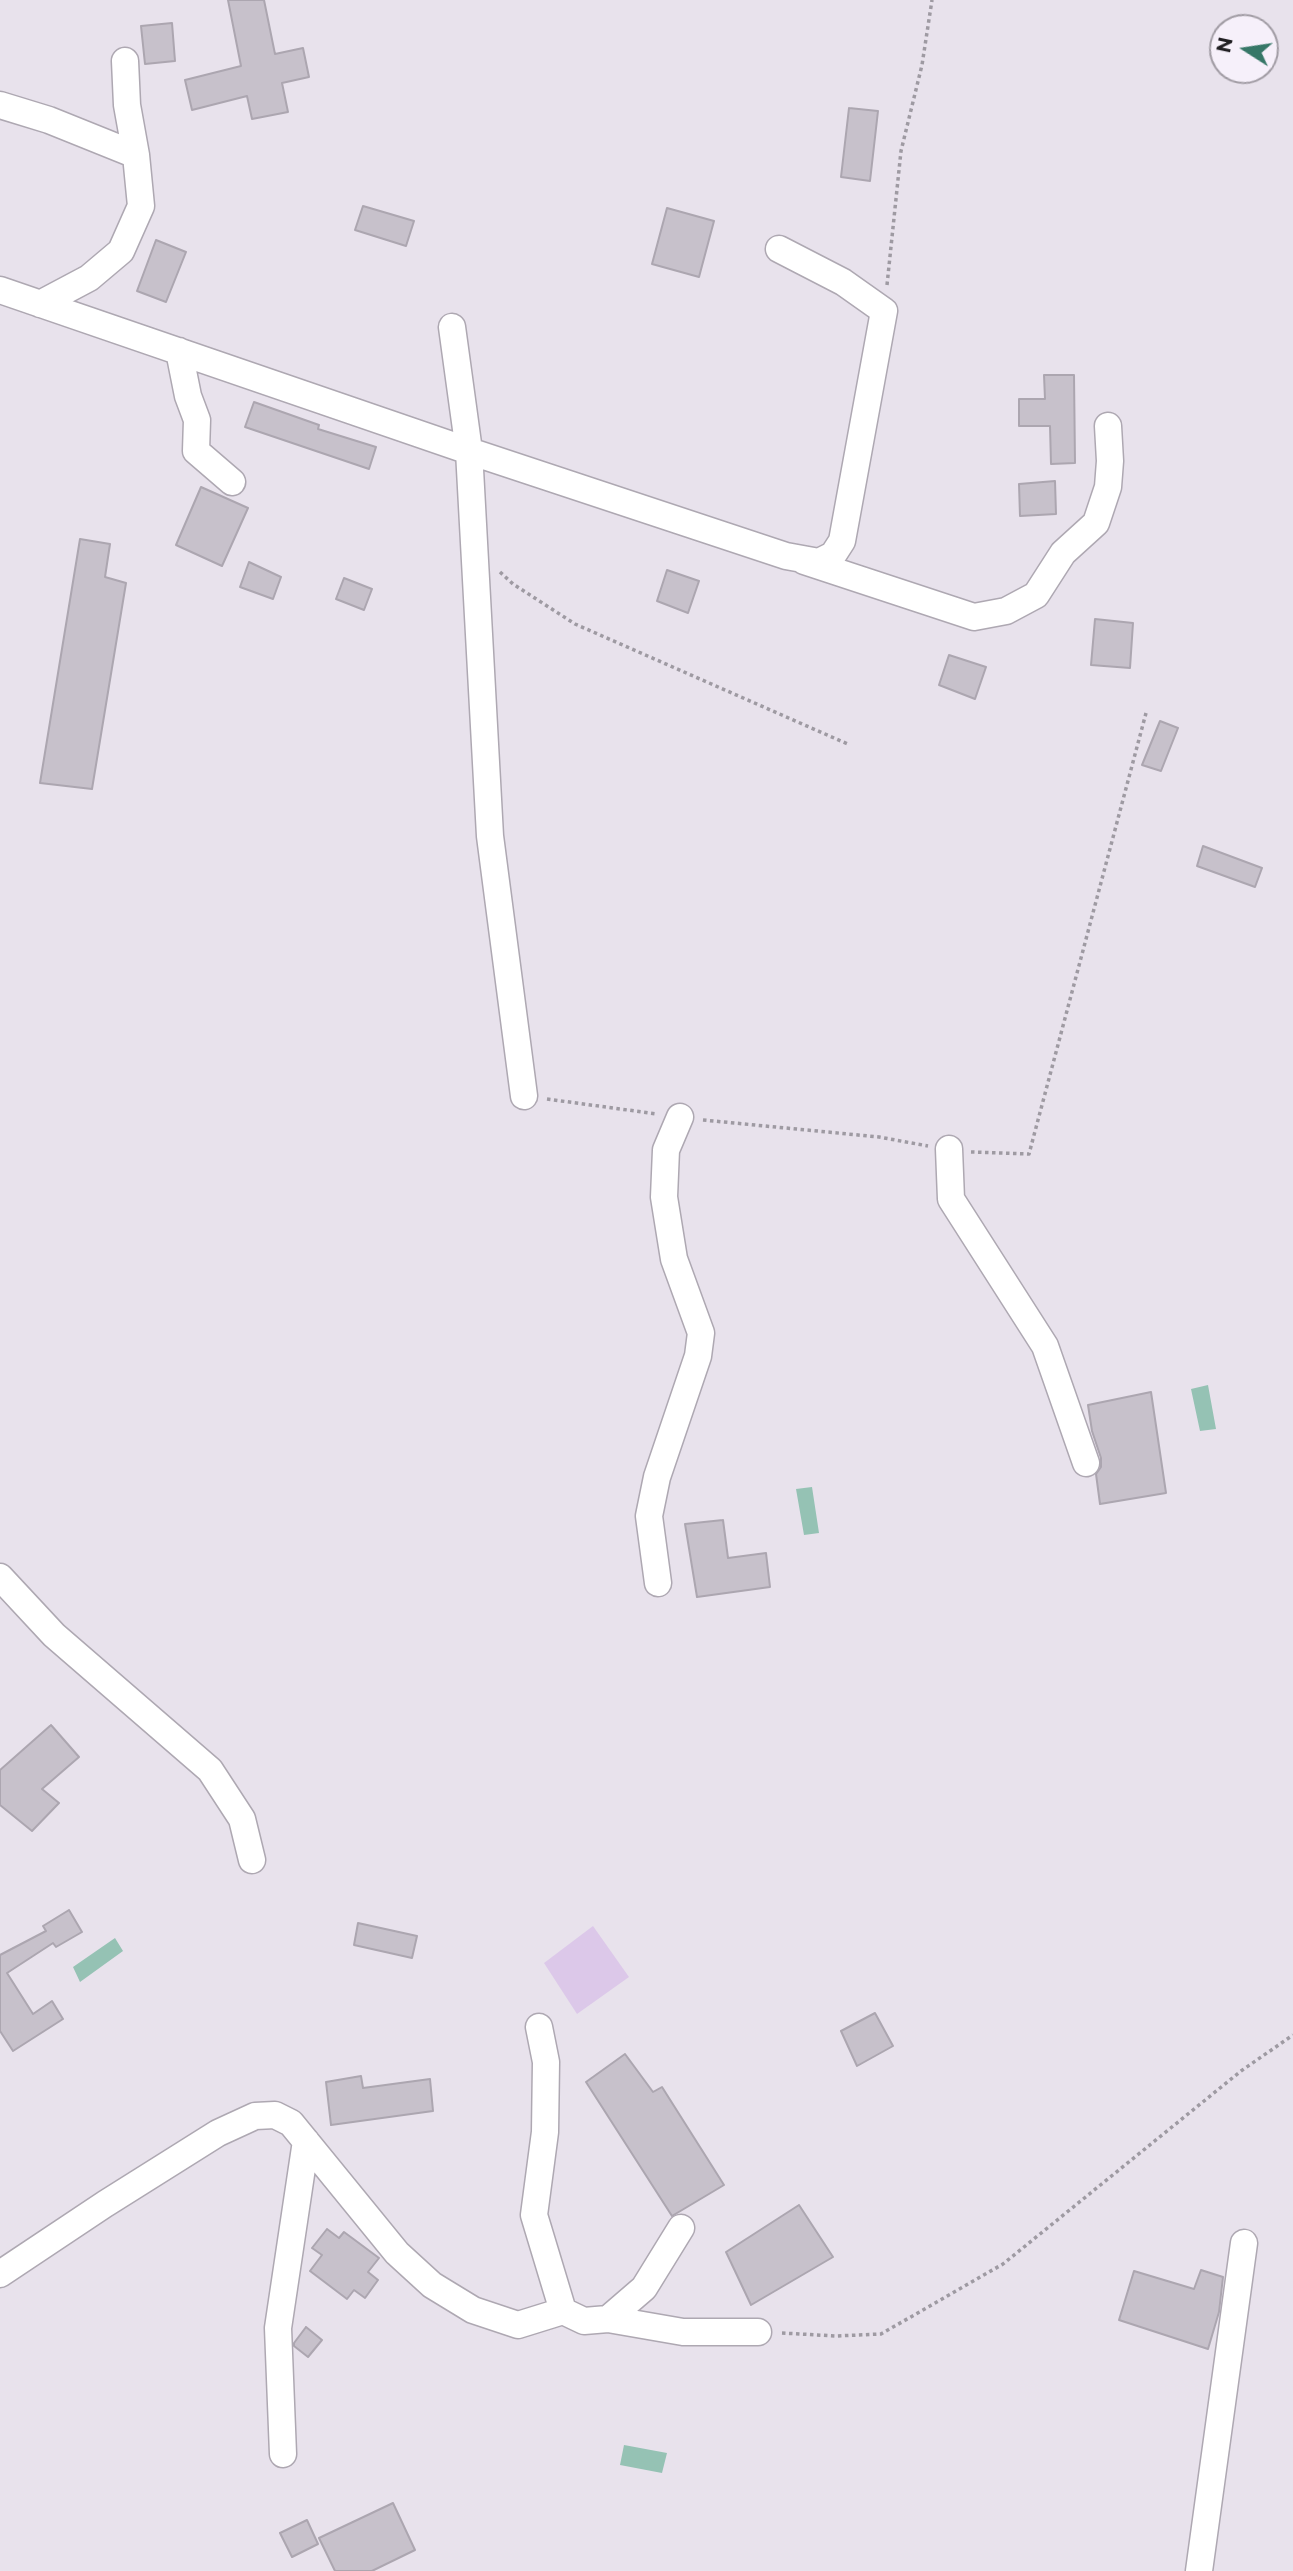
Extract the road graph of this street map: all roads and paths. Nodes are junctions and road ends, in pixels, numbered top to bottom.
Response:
1 (932, 0) edge
2 (125, 61) dead end
3 (0, 105) edge
4 (136, 155) junction
5 (779, 249) dead end
6 (0, 290) edge
7 (40, 304) junction
8 (884, 311) junction
9 (452, 327) dead end
10 (179, 351) junction
11 (1108, 426) dead end
12 (469, 451) junction
13 (232, 482) dead end
14 (474, 547) junction
15 (803, 561) junction
16 (1146, 713) dead end
17 (850, 745) dead end
18 (524, 1096) joint
19 (680, 1117) junction
20 (948, 1149) junction
21 (1086, 1463) dead end
22 (0, 1577) edge
23 (658, 1583) dead end
24 (252, 1860) dead end
25 (539, 2026) dead end
26 (1293, 2035) edge
27 (306, 2141) junction
28 (681, 2228) dead end
29 (1244, 2243) dead end
30 (0, 2274) edge
31 (563, 2311) junction
32 (608, 2319) junction
33 (758, 2332) joint
34 (283, 2454) dead end
35 (1199, 2571) edge

1 - 8 path
2 - 4 street
3 - 4 street
4 - 7 street
5 - 8 street
6 - 7 street
7 - 10 street
8 - 15 street
9 - 12 street
10 - 12 street
10 - 13 street
11 - 15 street
12 - 14 street
12 - 15 street
14 - 17 path
14 - 18 street
16 - 20 path
18 - 19 path
19 - 20 path
19 - 23 street
20 - 21 street
22 - 24 street
25 - 31 street
26 - 33 path
27 - 30 street
27 - 31 street
27 - 34 street
28 - 32 street
29 - 35 street
31 - 32 street
32 - 33 street

